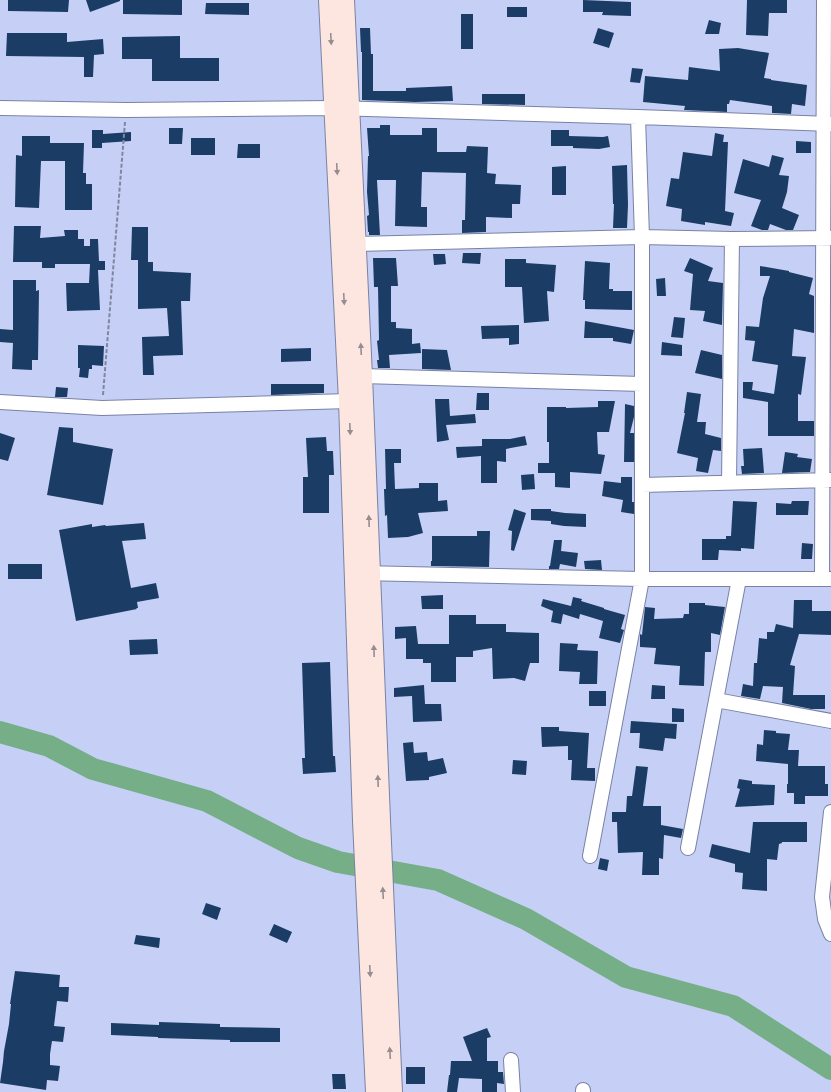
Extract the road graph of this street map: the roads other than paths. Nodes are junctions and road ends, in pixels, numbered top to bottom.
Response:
1 (329, 0) edge
2 (344, 0) edge
3 (824, 0) edge
4 (0, 108) edge
5 (342, 108) junction
6 (638, 117) junction
7 (827, 124) edge
8 (642, 237) junction
9 (827, 238) edge
10 (732, 239) junction
11 (356, 244) junction
12 (362, 376) junction
13 (642, 384) junction
14 (349, 401) junction
15 (0, 402) edge
16 (827, 480) edge
17 (729, 482) junction
18 (642, 485) junction
19 (362, 573) junction
20 (739, 578) junction
21 (642, 579) junction
22 (827, 579) edge
23 (716, 700) junction
24 (831, 721) edge
25 (831, 812) edge
26 (688, 848) dead end
27 (590, 856) dead end
28 (377, 932) junction
29 (831, 934) edge
30 (512, 1060) dead end
31 (376, 1092) edge
32 (392, 1092) edge
33 (513, 1092) edge

1 -> 5 main road
2 - 5 main road
3 - 7 street
4 - 5 street
5 - 6 street
5 - 11 main road
5 -> 14 main road
6 - 7 street
6 - 8 street
7 - 9 street
8 - 10 street
8 - 11 street
8 - 13 street
9 - 10 street
9 - 16 street
10 - 17 street
12 -> 11 main road
12 - 13 street
19 -> 12 main road
13 - 18 street
14 - 15 street
14 -> 19 main road
16 - 17 street
16 - 22 street
17 - 18 street
18 - 21 street
19 - 21 street
19 - 28 main road
20 - 21 street
20 - 22 street
20 - 23 street
21 - 27 street
23 - 24 street
23 - 26 street
25 - 29 street
28 -> 31 main road
32 -> 28 main road
30 - 33 street

